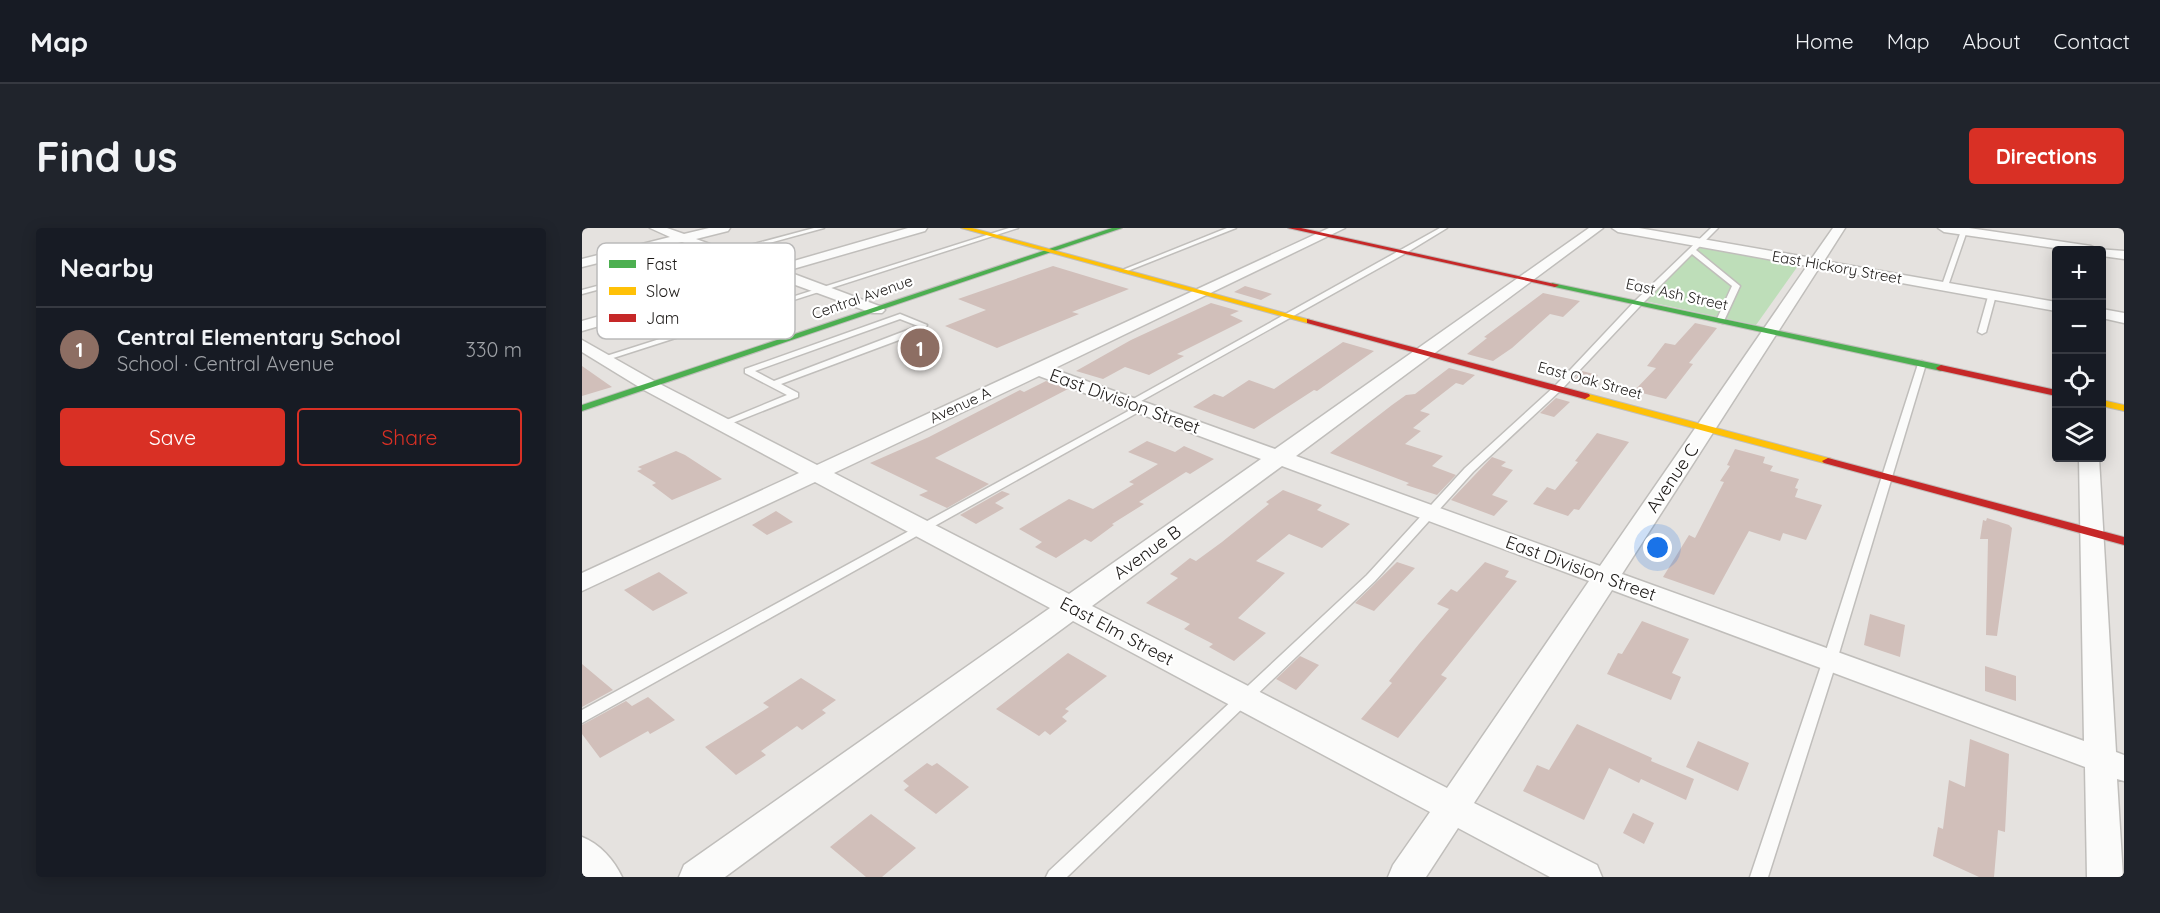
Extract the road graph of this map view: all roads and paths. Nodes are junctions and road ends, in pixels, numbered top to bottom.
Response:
1 (656, 228) edge
2 (724, 228) edge
3 (821, 228) edge
4 (921, 228) edge
5 (964, 228) edge
6 (1016, 228) edge
7 (1119, 228) edge
8 (1233, 228) edge
9 (1291, 228) edge
10 (1444, 228) edge
11 (1597, 228) edge
12 (1618, 228) edge
13 (1715, 228) edge
14 (1839, 228) edge
15 (1944, 228) edge
16 (1964, 230) edge
17 (1332, 232) edge
18 (992, 236) junction
19 (684, 238) junction
20 (663, 243) edge
21 (698, 243) edge
22 (764, 243) edge
23 (1696, 246) junction
24 (2076, 246) edge
25 (1048, 251) junction
26 (1404, 252) junction
27 (2106, 253) edge
28 (2124, 255) edge
29 (597, 258) edge
30 (582, 262) edge
31 (1815, 263) junction
32 (795, 264) edge
33 (1123, 271) junction
34 (795, 279) edge
35 (1526, 279) junction
36 (1944, 286) junction
37 (597, 288) edge
38 (822, 290) junction
39 (582, 292) edge
40 (1201, 292) junction
41 (1992, 295) junction
42 (795, 298) edge
43 (1638, 303) junction
44 (2052, 305) edge
45 (877, 310) junction
46 (2106, 315) edge
47 (1288, 316) junction
48 (2124, 318) edge
49 (1720, 321) junction
50 (597, 322) edge
51 (582, 326) edge
52 (1770, 331) junction
53 (1982, 332) dead end
54 (795, 337) edge
55 (665, 339) edge
56 (790, 339) edge
57 (584, 348) edge
58 (1425, 352) junction
59 (604, 358) junction
60 (1922, 364) junction
61 (1038, 369) junction
62 (774, 384) junction
63 (650, 386) junction
64 (1558, 388) junction
65 (2052, 392) edge
66 (2106, 404) edge
67 (1136, 405) junction
68 (582, 408) edge
69 (2124, 408) edge
70 (722, 424) junction
71 (1706, 428) junction
72 (1279, 457) junction
73 (2089, 462) edge
74 (815, 473) junction
75 (1886, 477) junction
76 (1430, 513) junction
77 (922, 529) junction
78 (2092, 532) junction
79 (2124, 541) edge
80 (1606, 578) junction
81 (582, 582) edge
82 (1071, 607) junction
83 (1830, 660) junction
84 (1243, 698) junction
85 (582, 717) edge
86 (2112, 764) edge
87 (1452, 808) junction
88 (582, 853) edge
89 (604, 877) edge
90 (697, 877) edge
91 (1055, 877) edge
92 (1406, 877) edge
93 (1584, 877) edge
94 (1759, 877) edge
95 (2105, 877) edge

1 - 19 street
2 - 19 street
3 - 22 lane
4 - 32 street
5 - 18 street, East Oak Street
6 - 18 lane
7 - 25 street, Central Avenue
8 - 33 lane
9 - 17 street, East Ash Street
10 - 26 lane
11 - 35 street, Avenue B
12 - 23 street, East Hickory Street
13 - 23 lane
14 - 31 street, Avenue C
15 - 16 street
16 - 24 street
16 - 36 lane
17 - 26 street, East Ash Street
17 - 40 street, Avenue A
18 - 25 street, East Oak Street
18 - 38 lane
19 - 20 street
19 - 21 street
23 - 31 street, East Hickory Street
23 - 43 lane
23 - 49 lane
25 - 33 street, East Oak Street
25 - 45 street, Central Avenue
26 - 35 street, East Ash Street
26 - 47 lane
27 - 28 street
29 - 30 street
31 - 36 street, East Hickory Street
31 - 52 street, Avenue C
33 - 40 street, East Oak Street
34 - 38 street
35 - 43 street, East Ash Street
35 - 58 street, Avenue B
36 - 41 street, East Hickory Street
37 - 39 lane
38 - 42 lane
38 - 45 street
40 - 47 street, East Oak Street
40 - 61 street, Avenue A
41 - 44 street, East Hickory Street
41 - 53 lane
43 - 49 street, East Ash Street
43 - 64 lane
45 - 54 street, Central Avenue
46 - 48 street
47 - 58 street, East Oak Street
47 - 67 lane
49 - 52 street, East Ash Street
50 - 51 street
52 - 60 street, East Ash Street
52 - 71 street, Avenue C
55 - 59 lane
56 - 63 street, Central Avenue
57 - 59 street, East Elm Street
58 - 64 street, East Oak Street
58 - 72 street, Avenue B
59 - 63 street, East Elm Street
60 - 65 street, East Ash Street
60 - 75 lane
61 - 67 street, East Division Street
61 - 74 street, Avenue A
62 - 62 lane
62 - 70 lane
63 - 68 street, Central Avenue
63 - 70 street, East Elm Street
64 - 71 street, East Oak Street
64 - 76 lane
66 - 69 street
67 - 72 street, East Division Street
67 - 77 lane
70 - 74 street, East Elm Street
71 - 75 street, East Oak Street
71 - 80 street, Avenue C
72 - 76 street, East Division Street
72 - 82 street, Avenue B
73 - 78 street
74 - 77 street, East Elm Street
74 - 81 street, Avenue A
75 - 78 street, East Oak Street
75 - 83 lane
76 - 80 street, East Division Street
76 - 84 lane
77 - 82 street, East Elm Street
77 - 85 lane
78 - 79 street, East Oak Street
78 - 86 street
80 - 83 street, East Division Street
80 - 87 street, Avenue C
82 - 84 street, East Elm Street
82 - 90 street, Avenue B
83 - 86 street, East Division Street
83 - 94 lane
84 - 87 street, East Elm Street
84 - 91 lane
86 - 95 street
87 - 92 street, Avenue C
87 - 93 street, East Elm Street
88 - 89 street

